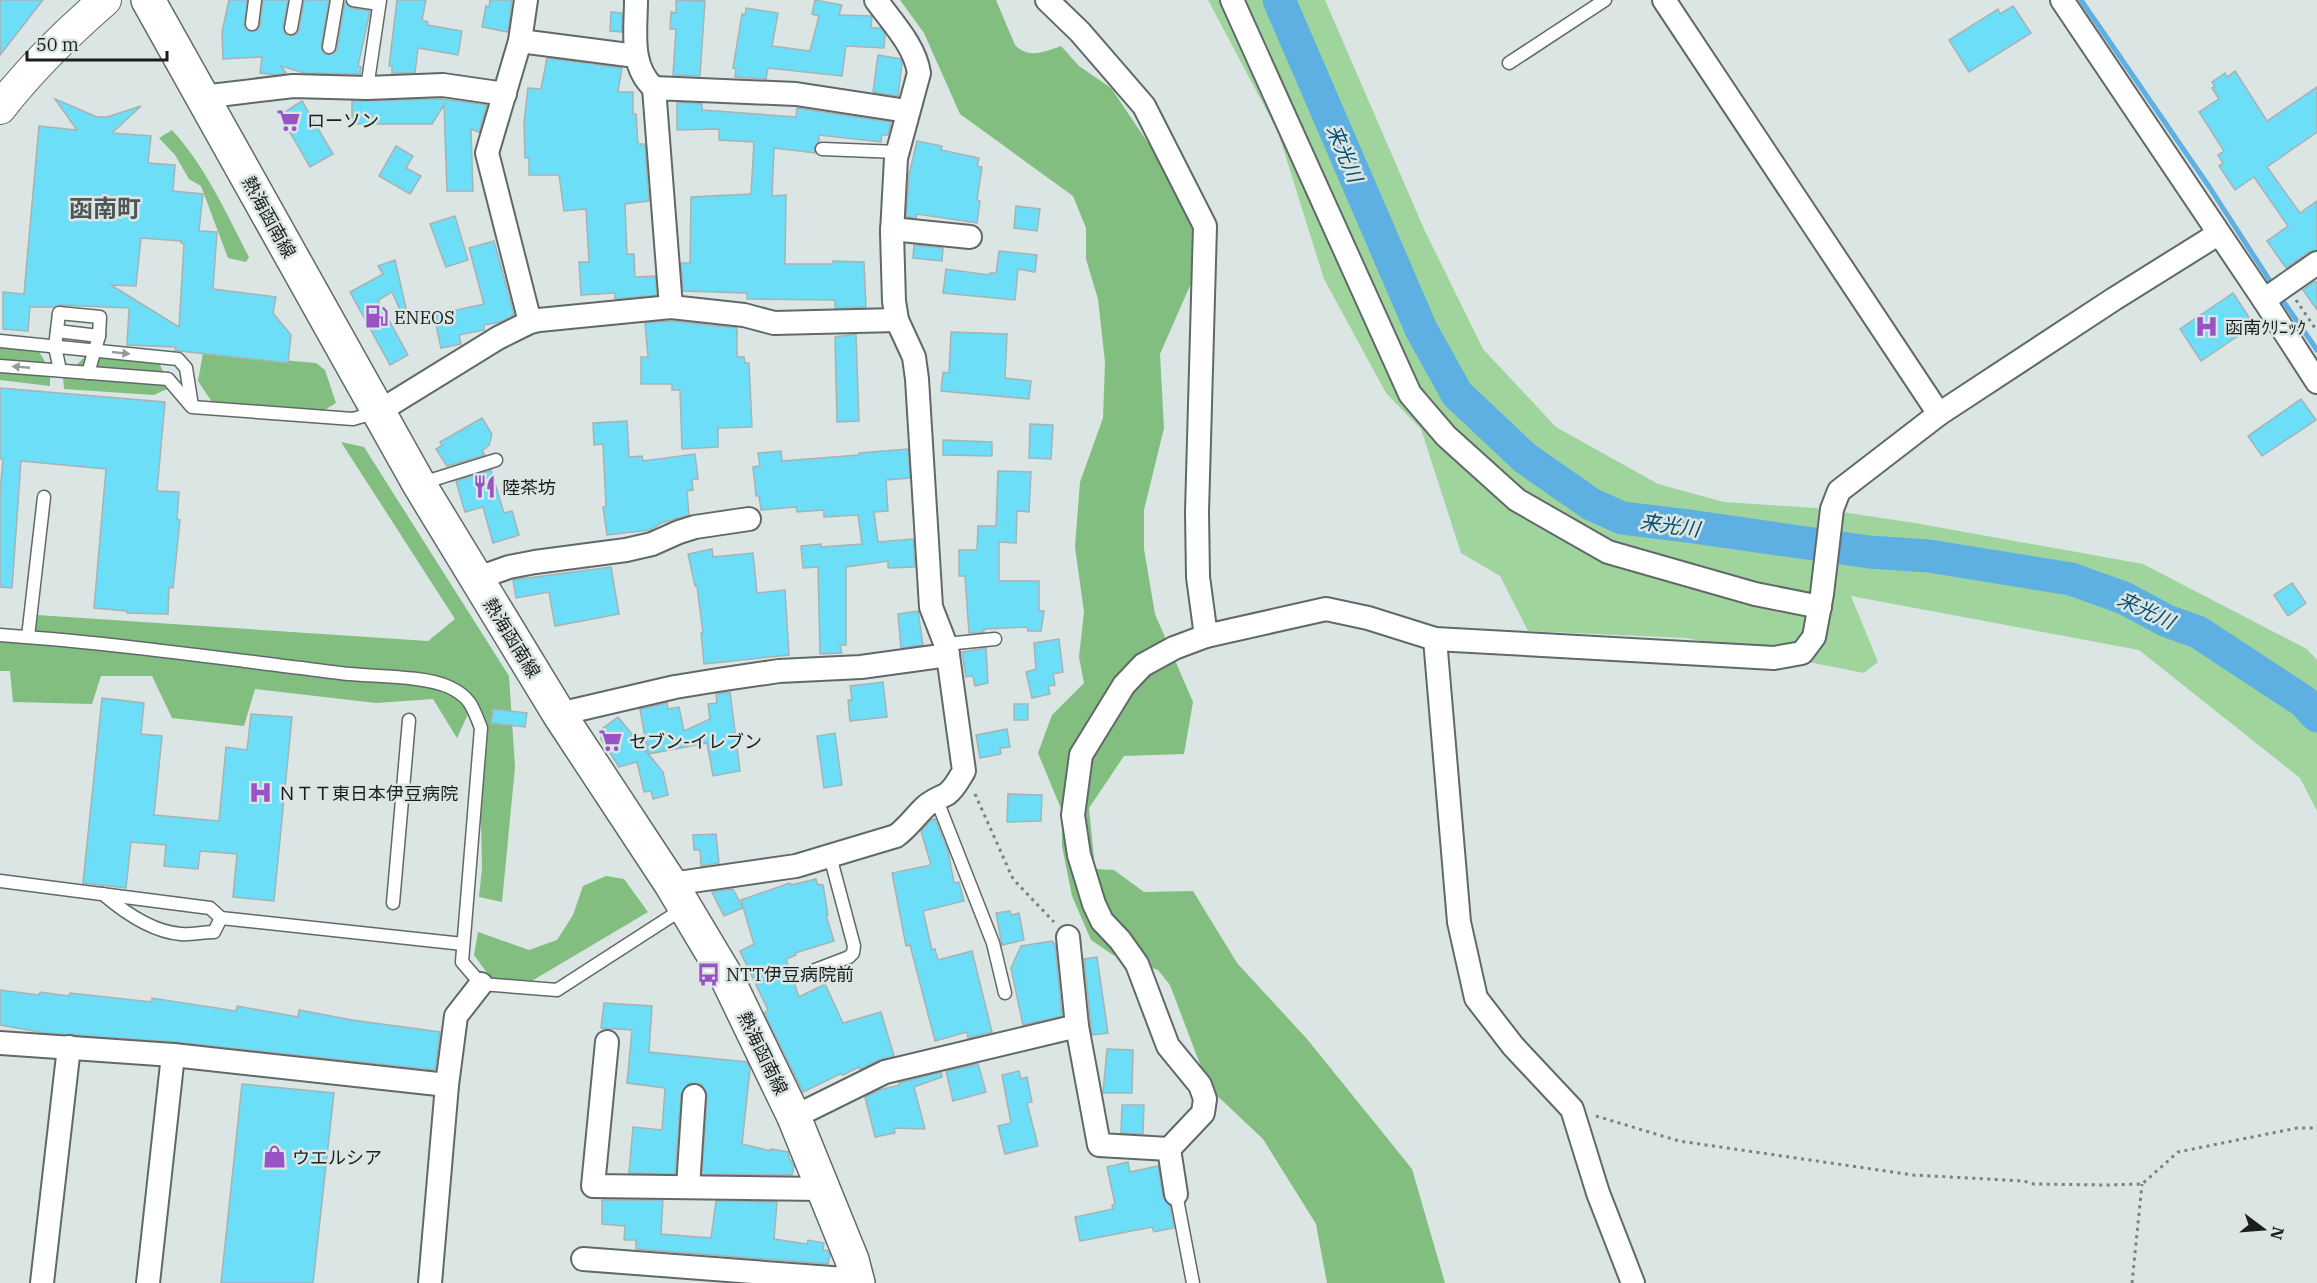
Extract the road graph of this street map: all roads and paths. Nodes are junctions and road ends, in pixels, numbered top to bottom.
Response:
1 (148, 0) edge
2 (255, 0) edge
3 (296, 0) edge
4 (337, 0) edge
5 (353, 0) edge
6 (526, 0) edge
7 (636, 0) edge
8 (876, 0) edge
9 (1047, 0) edge
10 (1232, 0) edge
11 (1605, 0) edge
12 (1664, 0) edge
13 (2062, 0) edge
14 (380, 2) edge
15 (96, 3) edge
16 (252, 24) dead end
17 (291, 28) dead end
18 (520, 41) junction
19 (329, 47) dead end
20 (636, 56) junction
21 (1509, 63) dead end
22 (367, 88) junction
23 (654, 88) junction
24 (505, 94) junction
25 (202, 97) junction
26 (0, 108) edge
27 (907, 111) junction
28 (822, 149) dead end
29 (898, 152) junction
30 (892, 230) junction
31 (2218, 234) junction
32 (970, 237) dead end
33 (2317, 264) edge
34 (2286, 285) junction
35 (2264, 300) junction
36 (671, 308) junction
37 (897, 320) junction
38 (530, 322) junction
39 (57, 331) junction
40 (2317, 331) edge
41 (99, 336) junction
42 (0, 341) edge
43 (55, 347) junction
44 (95, 351) junction
45 (0, 366) edge
46 (60, 370) junction
47 (88, 373) junction
48 (2317, 382) edge
49 (192, 407) junction
50 (378, 412) junction
51 (1939, 414) junction
52 (495, 460) dead end
53 (419, 484) junction
54 (44, 497) dead end
55 (749, 519) dead end
56 (475, 579) junction
57 (1821, 600) junction
58 (0, 635) edge
59 (1206, 636) junction
60 (28, 637) junction
61 (994, 639) dead end
62 (1435, 639) junction
63 (947, 650) junction
64 (559, 714) junction
65 (409, 720) dead end
66 (964, 771) junction
67 (936, 798) junction
68 (830, 856) junction
69 (0, 880) edge
70 (103, 894) junction
71 (678, 896) junction
72 (393, 903) dead end
73 (221, 918) junction
74 (1068, 938) joint
75 (464, 944) junction
76 (802, 975) dead end
77 (481, 984) junction
78 (1005, 993) dead end
79 (1077, 1026) junction
80 (607, 1042) dead end
81 (0, 1043) edge
82 (69, 1047) junction
83 (173, 1055) junction
84 (447, 1084) junction
85 (694, 1096) dead end
86 (1572, 1109) junction
87 (794, 1117) junction
88 (2317, 1128) edge
89 (1169, 1149) junction
90 (2142, 1184) junction
91 (688, 1187) junction
92 (823, 1189) junction
93 (1176, 1194) joint
94 (583, 1259) dead end
95 (676, 1275) edge
96 (858, 1282) edge
97 (42, 1283) edge
98 (148, 1283) edge
99 (430, 1283) edge
100 (1193, 1283) edge
101 (1633, 1283) edge
102 (2132, 1283) edge

1 - 25 main road, 熱海函南線
2 - 16 lane
3 - 17 lane
4 - 19 lane
5 - 14 lane
6 - 18 street
7 - 20 street
8 - 27 street
9 - 59 street
10 - 57 street
11 - 21 lane
12 - 51 street
13 - 31 street
14 - 22 lane
15 - 26 main road
18 - 20 street
18 - 24 street
20 - 23 street
22 - 24 street
22 - 25 street
23 - 27 street
23 - 36 street
24 - 38 street
25 - 50 main road, 熱海函南線
27 - 29 street
28 - 29 lane
29 - 30 street
30 - 32 street
30 - 37 street
31 - 35 street
31 - 51 street
33 - 34 street
34 - 35 street
34 - 40 path
35 - 48 street
36 - 37 street
36 - 38 street
37 - 63 street
38 - 50 street
39 - 41 lane
39 - 41 lane
39 - 43 lane
41 - 44 lane
42 - 43 lane
43 - 44 lane
43 - 46 lane
44 - 47 lane
44 -> 49 lane
46 -> 45 lane
46 - 47 lane
47 - 49 lane
49 - 50 lane
50 - 53 main road, 熱海函南線
51 - 57 street
52 - 53 lane
53 - 56 main road, 熱海函南線
54 - 60 lane
55 - 56 street
56 - 64 main road, 熱海函南線
57 - 62 street
58 - 60 lane
59 - 62 street
59 - 89 street
60 - 75 lane
61 - 63 lane
62 - 86 street
63 - 64 street
63 - 66 street
64 - 71 main road, 熱海函南線
65 - 72 lane
66 - 67 street
66 - 74 path
67 - 68 street
67 - 78 lane
68 - 71 street
68 - 76 lane
69 - 70 lane
70 - 73 lane
70 - 73 lane
71 - 77 lane
71 - 87 main road, 熱海函南線
73 - 75 lane
74 - 79 street
75 - 77 lane
77 - 84 street
79 - 87 street
79 - 89 street
80 - 91 street
81 - 82 street
82 - 83 street
82 - 97 street
83 - 84 street
83 - 98 street
84 - 99 street
85 - 91 street
86 - 90 path
86 - 101 street
87 - 92 main road, 熱海函南線
88 - 90 path
89 - 93 street
90 - 102 path
91 - 92 street
92 - 96 main road, 熱海函南線
93 - 100 lane
94 - 95 street
95 - 96 street

